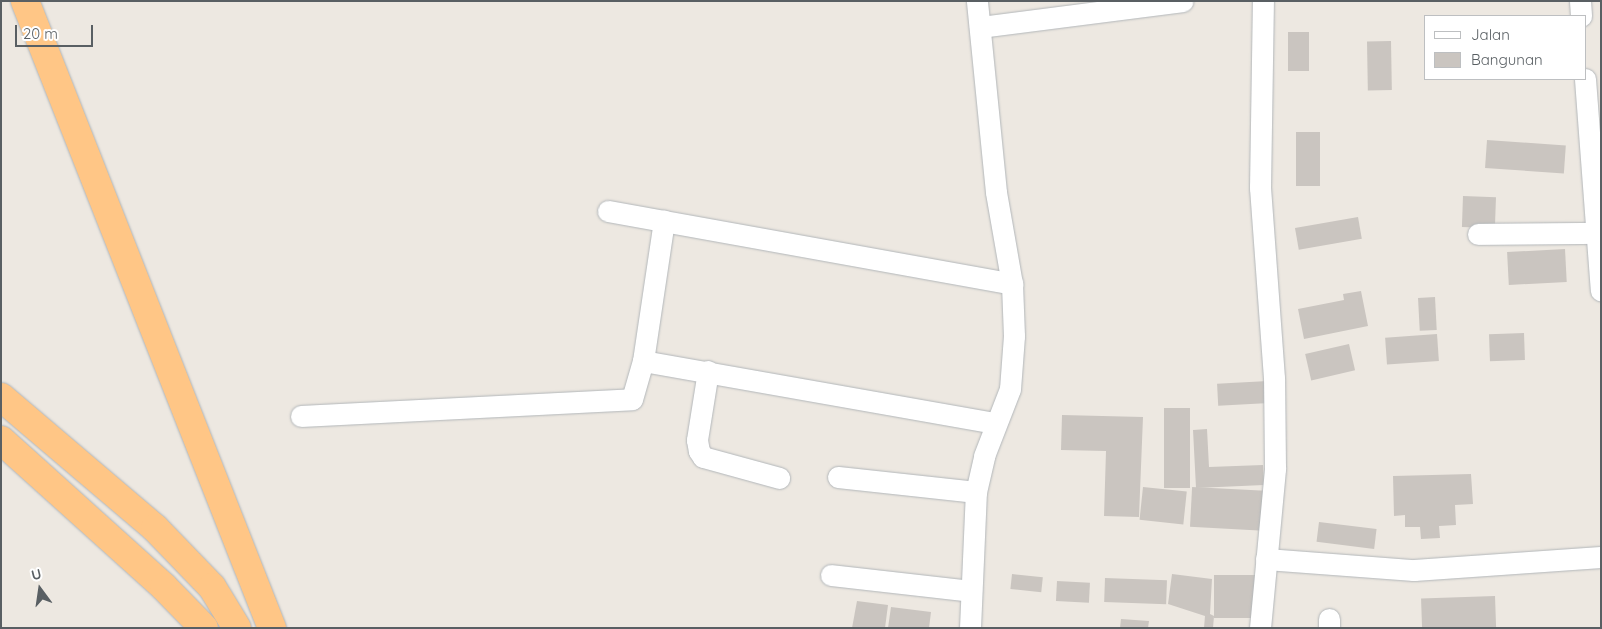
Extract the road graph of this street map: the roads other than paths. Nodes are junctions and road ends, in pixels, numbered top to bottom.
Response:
1 (25, 1) edge
2 (977, 1) edge
3 (1182, 1) edge
4 (1263, 1) edge
5 (1580, 1) edge
6 (1581, 15) edge
7 (980, 27) junction
8 (1586, 80) edge
9 (608, 211) dead end
10 (664, 221) junction
11 (1596, 233) junction
12 (1478, 234) dead end
13 (1012, 284) junction
14 (1601, 290) edge
15 (643, 361) junction
16 (708, 371) junction
17 (1, 397) edge
18 (301, 416) dead end
19 (995, 424) junction
20 (1, 440) edge
21 (838, 477) dead end
22 (779, 478) dead end
23 (976, 492) junction
24 (1601, 558) edge
25 (1266, 559) junction
26 (831, 575) dead end
27 (972, 591) junction
28 (204, 628) edge
29 (237, 628) edge
30 (272, 628) edge
31 (970, 628) edge
32 (1260, 628) edge

1 - 30 highway
2 - 7 street
3 - 7 street
4 - 25 street
5 - 6 street
7 - 13 street
8 - 11 street
9 - 10 street
10 - 13 street
10 - 15 street
11 - 12 street
11 - 14 street
13 - 19 street
15 - 16 street
15 - 18 street
16 - 19 street
16 - 22 street
17 - 29 highway
19 - 23 street
20 - 28 highway
21 - 23 street
23 - 27 street
24 - 25 street
25 - 32 street
26 - 27 street
27 - 31 street

